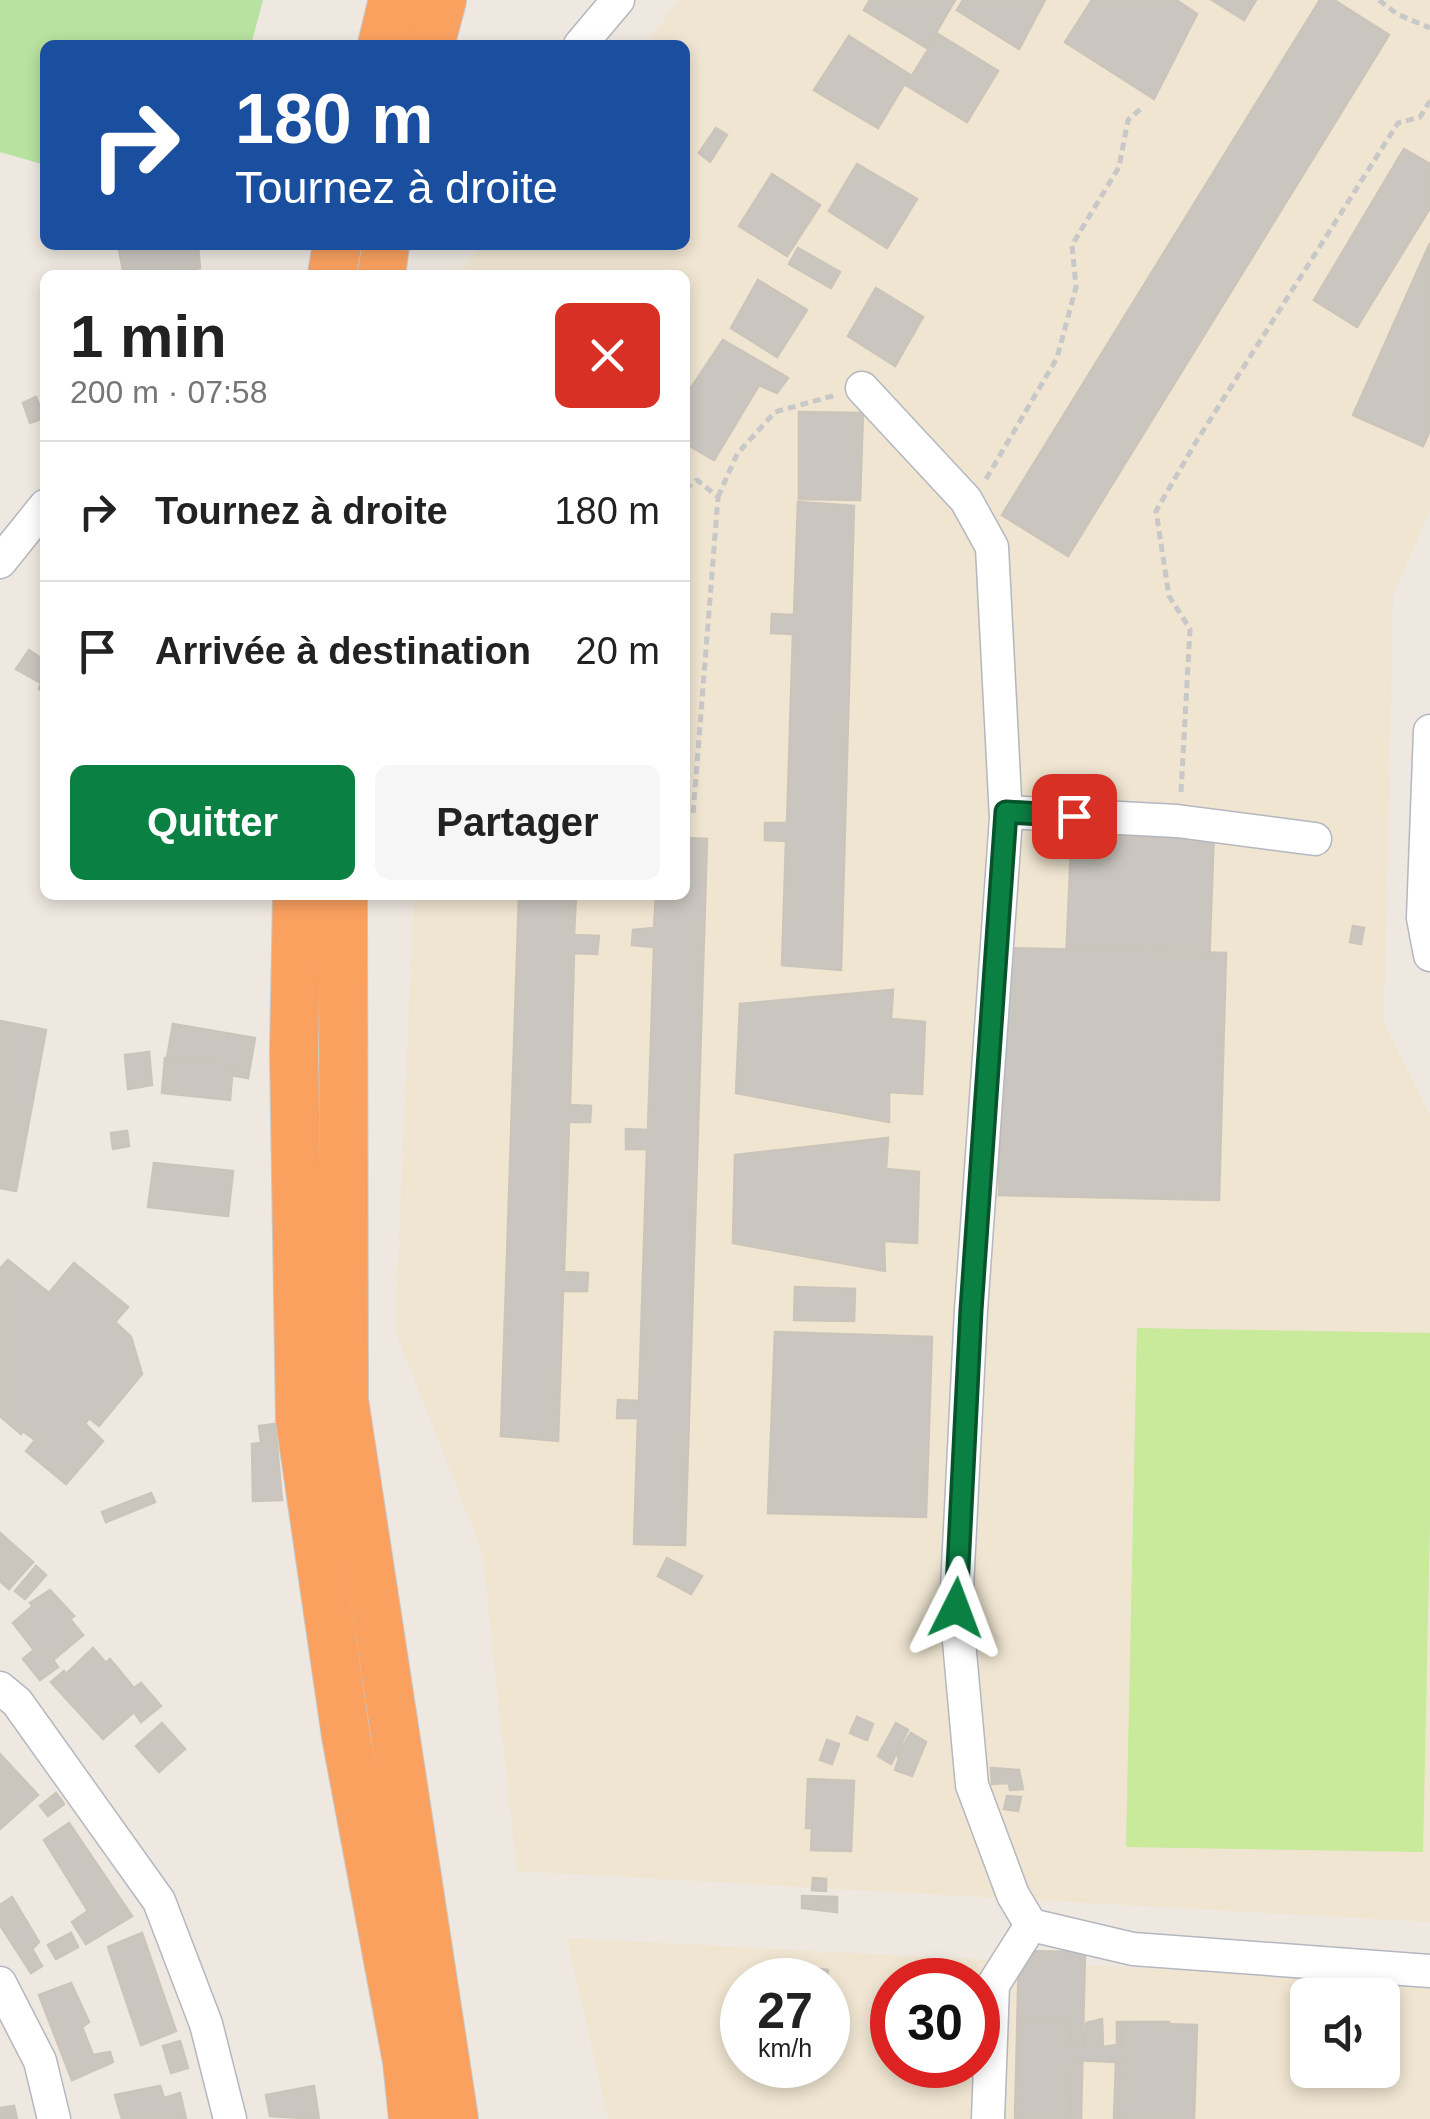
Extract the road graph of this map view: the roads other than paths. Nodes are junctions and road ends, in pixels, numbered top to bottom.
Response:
1 (393, 0) edge
2 (442, 0) edge
3 (618, 0) edge
4 (383, 40) edge
5 (431, 40) edge
6 (584, 40) edge
7 (356, 250) edge
8 (318, 270) edge
9 (862, 388) road end
10 (40, 511) edge
11 (1, 554) edge
12 (1430, 731) edge
13 (1006, 812) junction
14 (1316, 839) dead end
15 (297, 900) edge
16 (343, 900) edge
17 (1430, 956) edge
18 (0, 1688) edge
19 (1031, 1925) junction
20 (1430, 1971) edge
21 (0, 1984) edge
22 (54, 2119) edge
23 (230, 2119) edge
24 (413, 2119) edge
25 (454, 2119) edge
26 (988, 2119) edge

1 - 4 highway
2 - 5 highway
3 - 6 street
7 - 8 street
9 - 13 street
10 - 11 street
12 - 17 street
13 - 14 street
13 - 19 street
15 - 24 highway
16 - 25 highway
18 - 23 street
19 - 20 street
19 - 26 street
21 - 22 street

